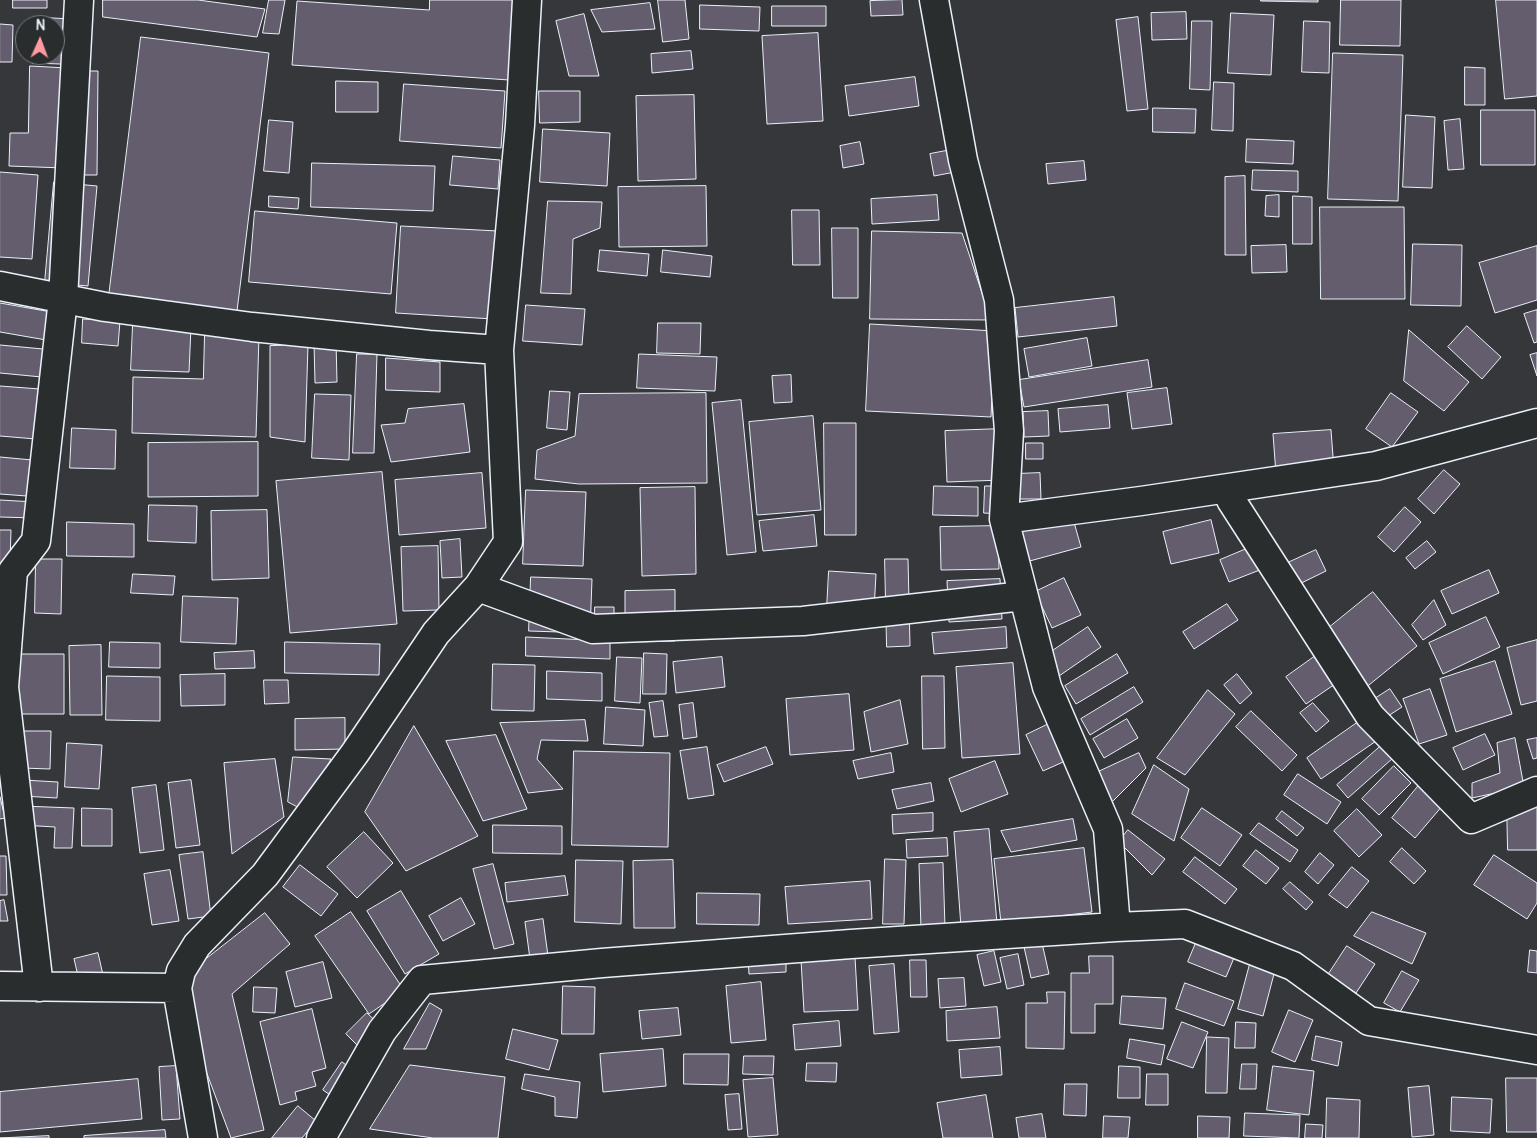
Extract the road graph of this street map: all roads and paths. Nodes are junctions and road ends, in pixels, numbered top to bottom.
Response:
1 (79, 0) edge
2 (527, 0) edge
3 (934, 0) edge
4 (0, 286) edge
5 (63, 299) junction
6 (499, 350) junction
7 (1537, 423) edge
8 (1231, 500) dead end
9 (1004, 519) junction
10 (478, 587) junction
11 (1023, 596) junction
12 (1537, 791) edge
13 (1116, 927) junction
14 (0, 986) edge
15 (39, 987) junction
16 (177, 988) junction
17 (1537, 1050) edge
18 (202, 1138) edge
19 (321, 1138) edge

1 - 5 street
2 - 6 street
3 - 9 street
4 - 5 street
5 - 6 street
5 - 15 street
6 - 10 street
7 - 9 street
8 - 12 street
9 - 11 street
10 - 11 street
10 - 16 street
11 - 13 street
13 - 17 street
13 - 19 street
14 - 15 street
15 - 16 street
16 - 18 street

